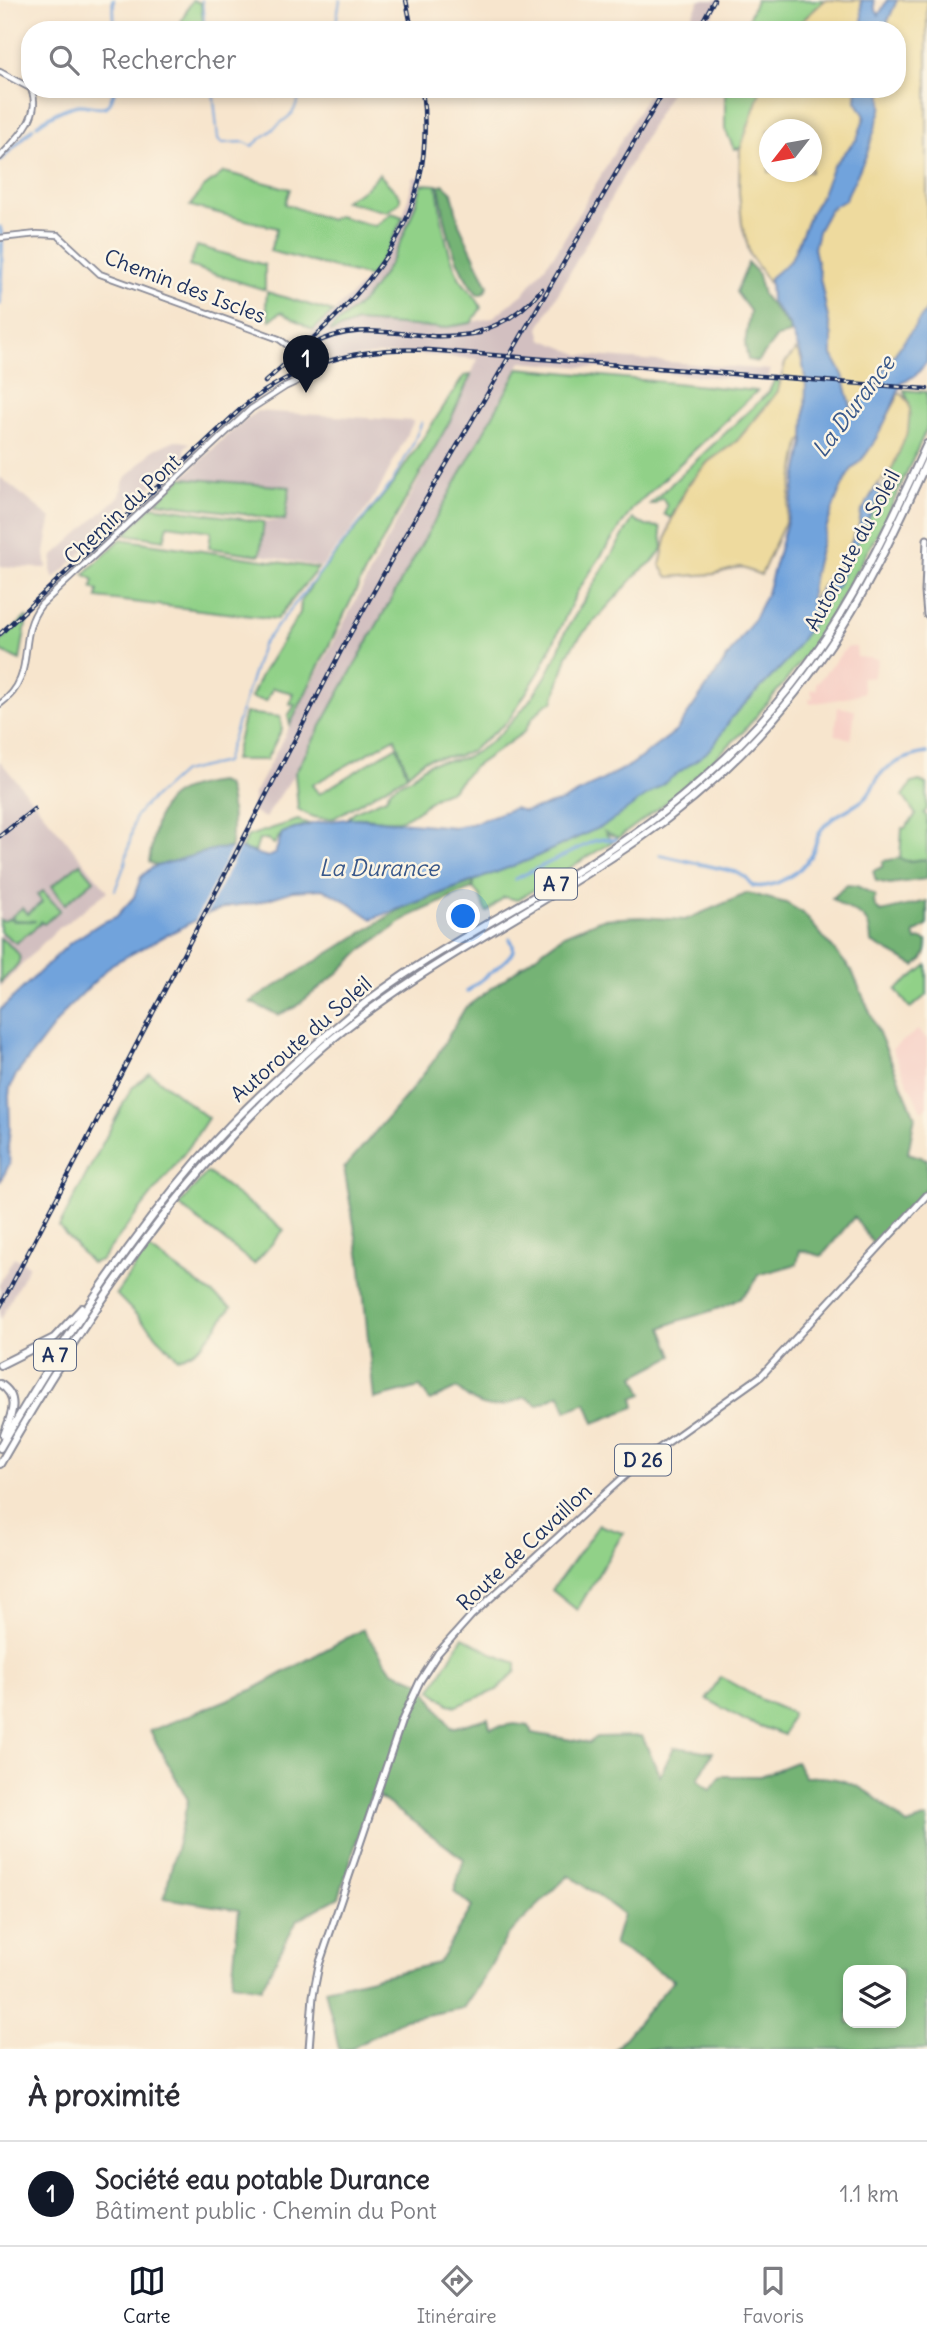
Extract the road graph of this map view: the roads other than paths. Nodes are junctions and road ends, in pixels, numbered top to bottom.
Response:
1 (0, 72) edge
2 (21, 84) edge
3 (31, 98) edge
4 (0, 157) edge
5 (2, 238) edge
6 (315, 373) joint
7 (927, 443) edge
8 (927, 461) edge
9 (927, 539) edge
10 (927, 615) edge
11 (0, 704) edge
12 (927, 1195) edge
13 (115, 1266) junction
14 (0, 1364) edge
15 (0, 1384) edge
16 (10, 1446) junction
17 (0, 1447) edge
18 (0, 1464) edge
19 (0, 1469) edge
20 (309, 2049) edge

1 - 2 street
3 - 4 street
5 - 6 street, Chemin des Iscles
6 - 11 street, Chemin du Pont
7 - 13 highway, Autoroute du Soleil / A 7
8 - 16 highway, Autoroute du Soleil / A 7
9 - 10 main road
12 - 20 main road, Route de Cavaillon / D 26
13 - 14 highway
13 - 17 highway, Autoroute du Soleil / A 7
15 - 17 highway
16 - 18 highway, Autoroute du Soleil / A 7
16 - 19 highway

